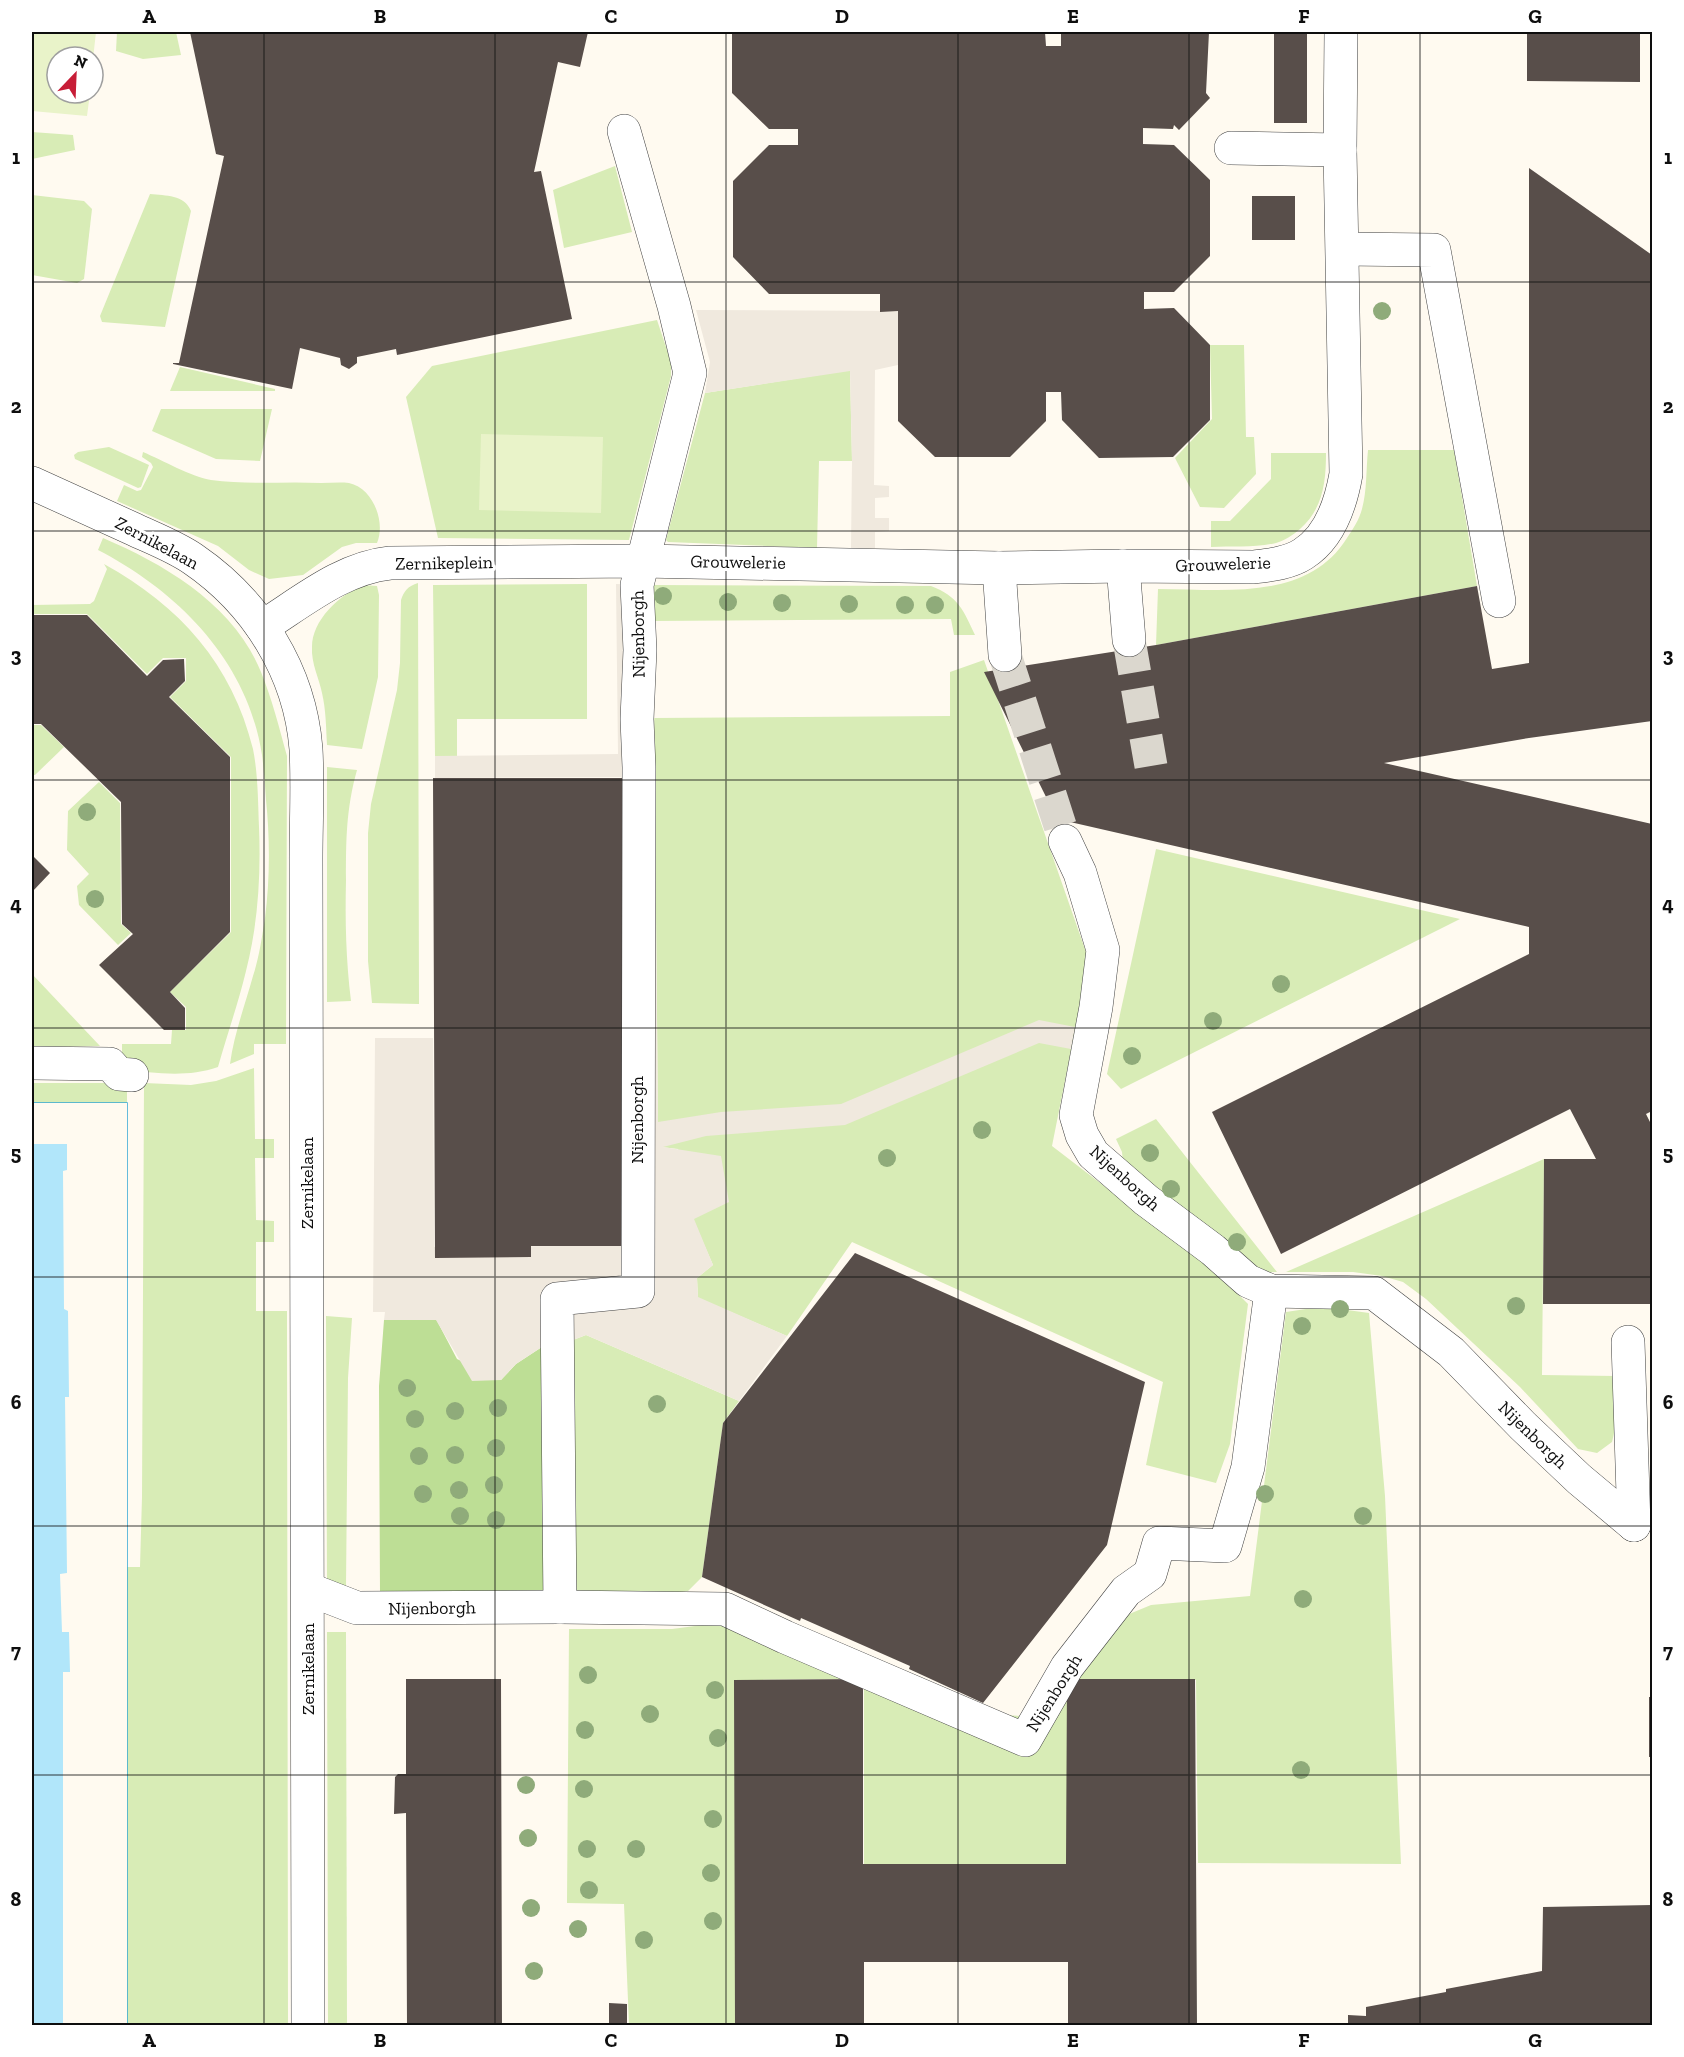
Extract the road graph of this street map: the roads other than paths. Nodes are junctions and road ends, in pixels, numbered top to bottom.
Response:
1 (1341, 32) edge
2 (624, 130) dead end
3 (1231, 148) dead end
4 (1340, 150) junction
5 (1344, 249) junction
6 (32, 483) edge
7 (642, 561) junction
8 (1123, 566) junction
9 (999, 568) junction
10 (1499, 601) dead end
11 (262, 627) junction
12 (1129, 640) tunnel mouth
13 (1005, 655) tunnel mouth
14 (1065, 841) tunnel mouth
15 (32, 1063) edge
16 (132, 1075) dead end
17 (1271, 1291) junction
18 (1628, 1342) dead end
19 (308, 1589) junction
20 (560, 1607) junction
21 (308, 2025) edge

1 - 4 street, Grouwelerie
2 - 7 street
3 - 4 street
4 - 5 street, Grouwelerie
5 - 8 street, Grouwelerie
5 - 10 street
6 - 11 street, Zernikelaan
7 - 9 street, Grouwelerie
7 - 11 street, Zernikeplein
7 - 20 street, Nijenborgh
8 - 9 street, Grouwelerie
8 - 12 street
9 - 13 street
11 - 19 street, Zernikelaan
14 - 17 street, Nijenborgh
15 - 16 street
17 - 18 street, Nijenborgh
17 - 20 street, Nijenborgh
19 - 20 street, Nijenborgh
19 - 21 street, Zernikelaan

